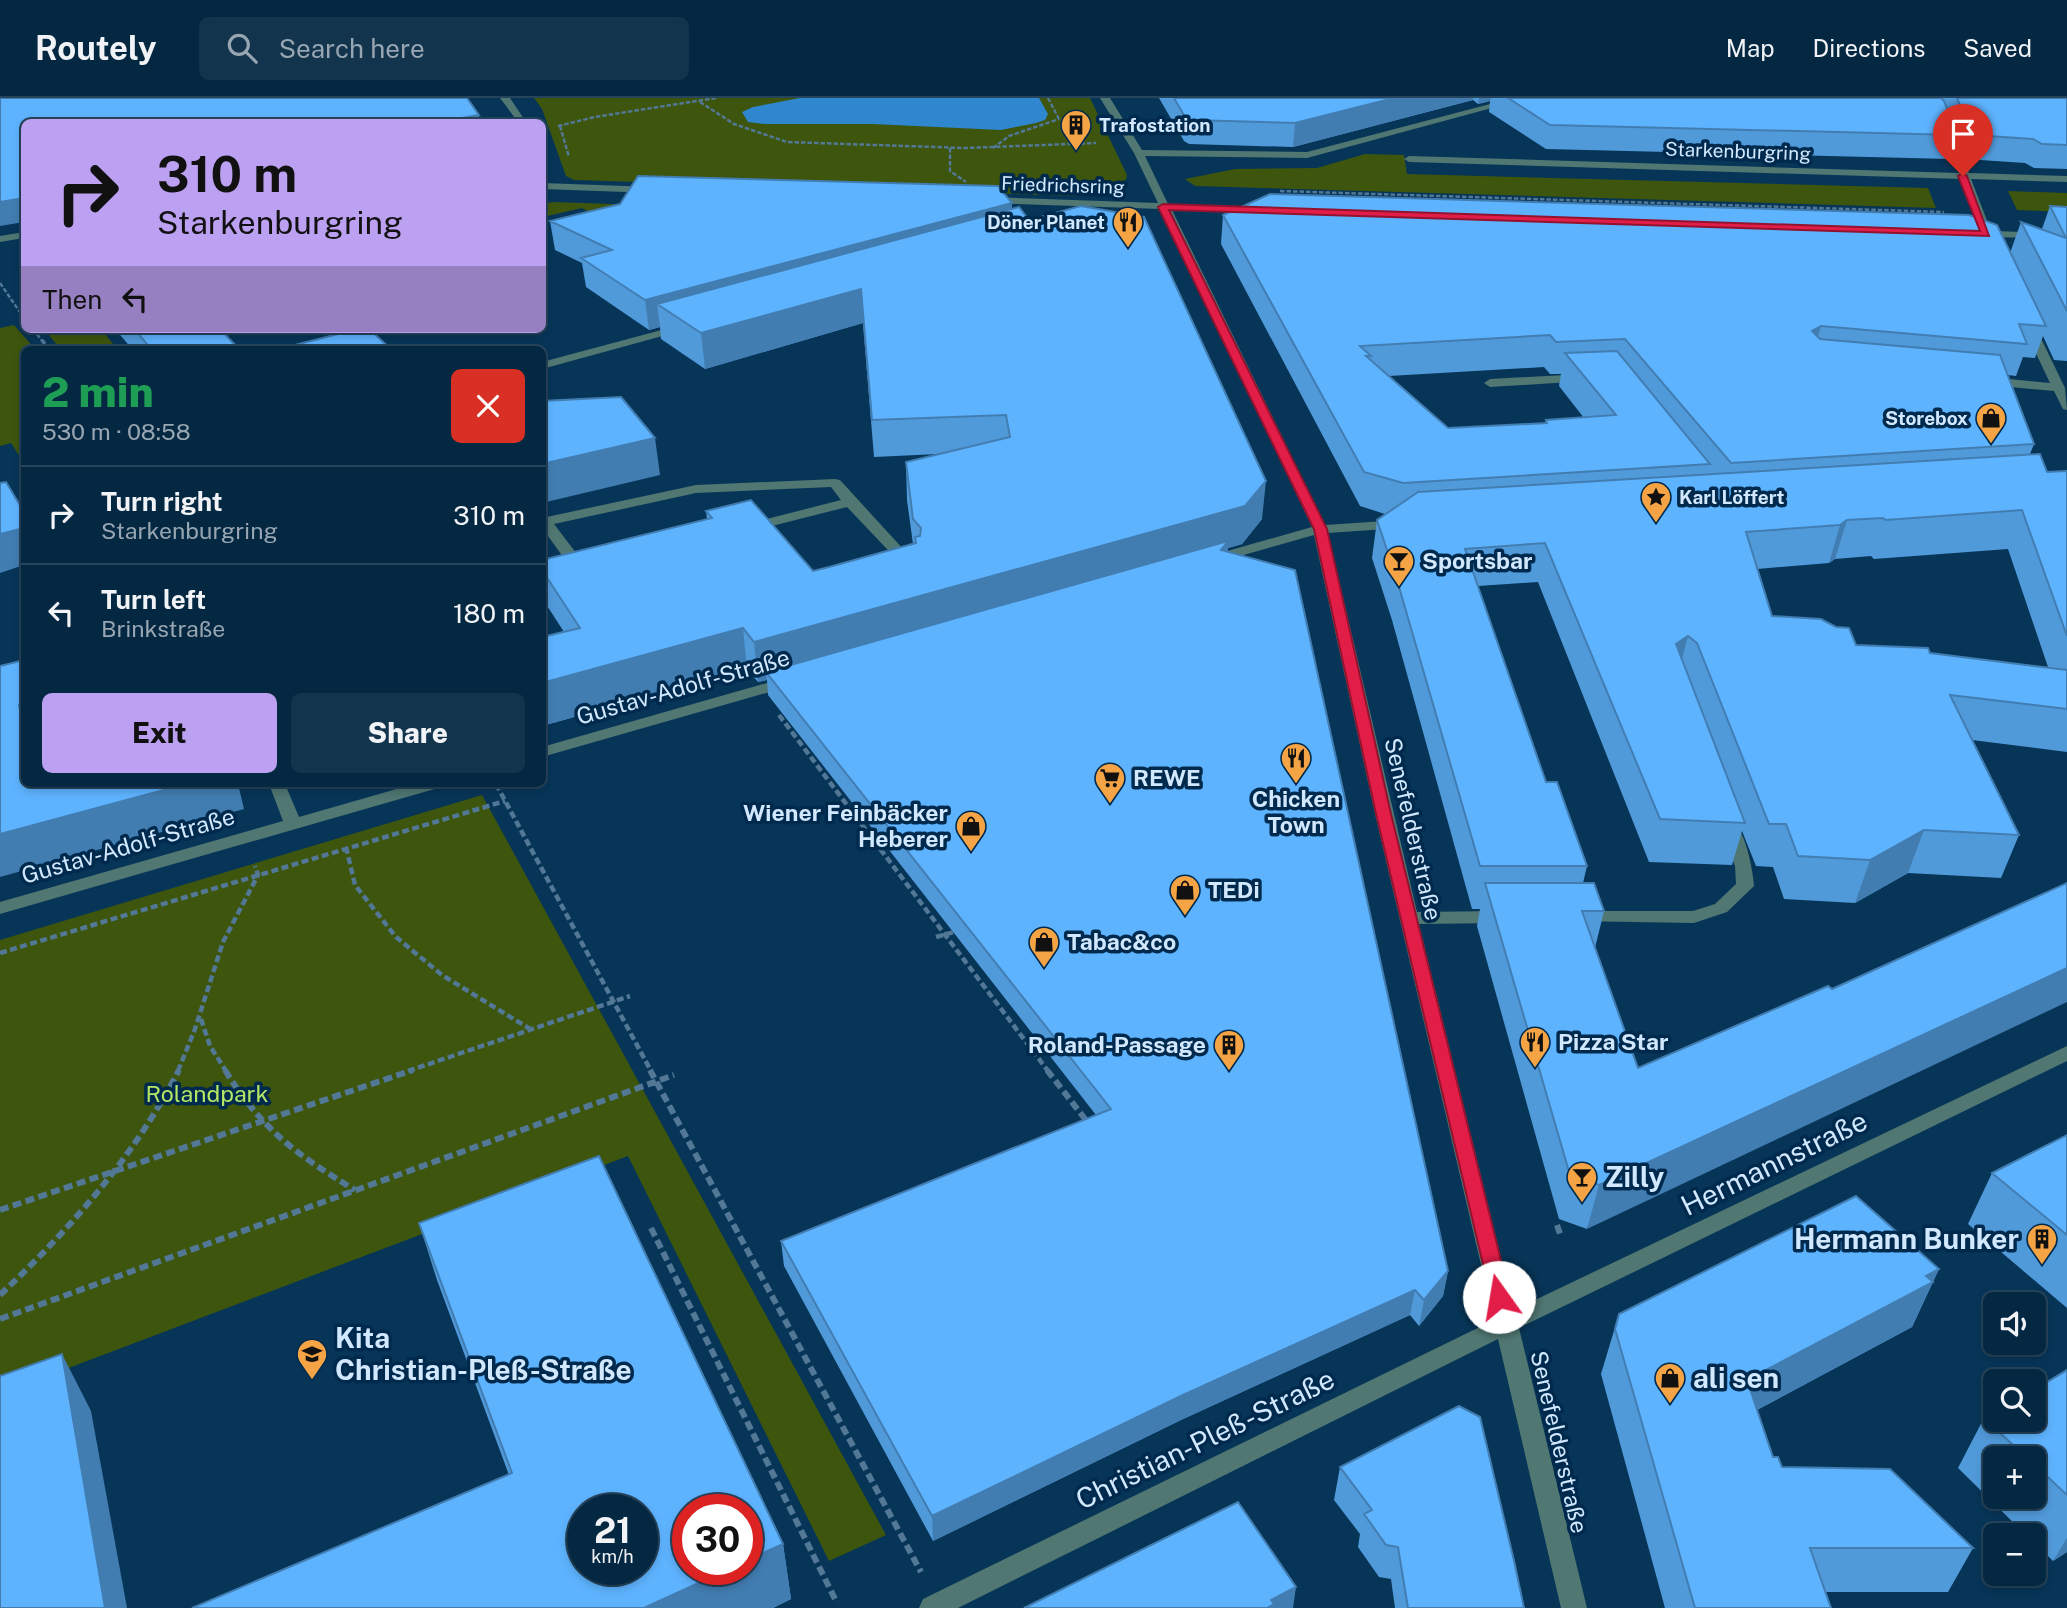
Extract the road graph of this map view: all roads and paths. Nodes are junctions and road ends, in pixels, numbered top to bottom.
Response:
1 (505, 98) edge
2 (716, 98) edge
3 (1048, 98) edge
4 (1105, 98) edge
5 (1524, 98) edge
6 (1924, 98) edge
7 (700, 102) junction
8 (520, 119) edge
9 (1059, 119) junction
10 (560, 126) junction
11 (554, 128) dead end
12 (1091, 130) dead end
13 (1096, 136) dead end
14 (950, 148) junction
15 (993, 148) junction
16 (1139, 153) junction
17 (1409, 159) dead end
18 (571, 163) dead end
19 (1963, 176) junction
20 (2067, 179) edge
21 (546, 186) edge
22 (976, 187) edge
23 (662, 190) edge
24 (1268, 191) dead end
25 (976, 199) edge
26 (1163, 207) junction
27 (1266, 210) edge
28 (1944, 212) edge
29 (1963, 233) edge
30 (1986, 234) junction
31 (21, 236) edge
32 (2067, 236) edge
33 (0, 239) edge
34 (1995, 253) edge
35 (0, 284) edge
36 (21, 314) edge
37 (2024, 314) edge
38 (701, 322) edge
39 (546, 365) edge
40 (1601, 377) edge
41 (1976, 380) edge
42 (1490, 383) dead end
43 (2059, 388) junction
44 (2067, 406) edge
45 (850, 502) junction
46 (21, 508) edge
47 (0, 514) edge
48 (546, 522) edge
49 (546, 523) edge
50 (1412, 523) edge
51 (1320, 529) junction
52 (729, 533) edge
53 (1204, 563) edge
54 (593, 567) edge
55 (915, 570) edge
56 (800, 678) edge
57 (774, 709) edge
58 (546, 751) edge
59 (278, 787) edge
60 (422, 787) edge
61 (498, 787) edge
62 (505, 801) junction
63 (1725, 814) edge
64 (293, 824) junction
65 (343, 842) dead end
66 (347, 848) junction
67 (253, 860) dead end
68 (258, 875) junction
69 (0, 908) edge
70 (1513, 917) edge
71 (1569, 917) edge
72 (1409, 918) junction
73 (954, 932) edge
74 (943, 935) junction
75 (936, 937) dead end
76 (0, 953) edge
77 (630, 996) dead end
78 (614, 1002) junction
79 (201, 1018) junction
80 (530, 1030) junction
81 (2067, 1053) edge
82 (674, 1075) dead end
83 (657, 1082) junction
84 (1100, 1120) edge
85 (261, 1121) junction
86 (116, 1170) junction
87 (355, 1191) junction
88 (0, 1210) edge
89 (1557, 1225) dead end
90 (651, 1228) dead end
91 (1560, 1234) dead end
92 (0, 1294) edge
93 (0, 1320) edge
94 (1506, 1324) junction
95 (917, 1565) dead end
96 (837, 1603) dead end
97 (932, 1608) edge
98 (1574, 1608) edge

1 - 8 street
2 - 7 path
3 - 9 path
4 - 16 street, Senefelderstraße
5 - 16 street
6 - 19 street
7 - 10 path
7 - 14 path
9 - 12 path
9 - 15 path
10 - 11 path
10 - 18 path
13 - 15 path
14 - 15 path
14 - 22 path
16 - 26 street, Senefelderstraße
17 - 19 street, Starkenburgring
19 - 20 street, Starkenburgring
19 - 30 street
21 - 23 street
24 - 28 path
25 - 26 street, Friedrichsring
26 - 27 street
26 - 51 street, Senefelderstraße
29 - 30 street
30 - 32 street
30 - 34 street
31 - 33 street
35 - 36 path
37 - 43 street
38 - 39 street
40 - 42 street
41 - 43 street
43 - 44 street
45 - 48 street
45 - 52 street
45 - 55 street
46 - 47 street
49 - 54 street
50 - 51 street
51 - 53 street
51 - 72 street, Senefelderstraße
56 - 58 street, Gustav-Adolf-Straße
57 - 74 path
59 - 64 street
60 - 64 street, Gustav-Adolf-Straße
61 - 62 path
62 - 66 path
62 - 78 path
63 - 71 street
64 - 69 street, Gustav-Adolf-Straße
65 - 66 path
66 - 68 path
66 - 80 path
67 - 68 path
68 - 76 path
68 - 79 path
70 - 72 street
72 - 94 street, Senefelderstraße
73 - 74 path
74 - 75 path
74 - 84 path
77 - 78 path
78 - 80 path
78 - 83 path
79 - 85 path
79 - 86 path
80 - 85 path
81 - 94 street, Hermannstraße
82 - 83 path
83 - 87 path
83 - 95 path
85 - 86 path
85 - 87 path
86 - 88 path
86 - 92 path
87 - 93 path
89 - 91 path
90 - 96 path
94 - 97 street, Christian-Pleß-Straße
94 - 98 street, Senefelderstraße

